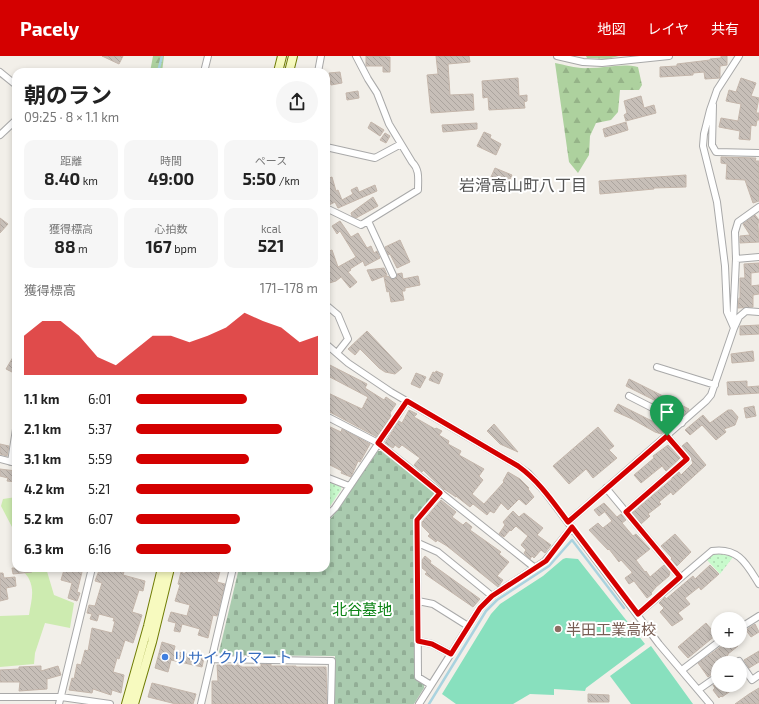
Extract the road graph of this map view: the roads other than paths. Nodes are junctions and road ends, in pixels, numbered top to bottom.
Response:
1 (208, 56) edge
2 (282, 56) edge
3 (293, 56) edge
4 (321, 56) edge
5 (356, 56) edge
6 (556, 56) edge
7 (670, 56) edge
8 (739, 56) edge
9 (643, 58) edge
10 (205, 68) edge
11 (279, 68) edge
12 (290, 68) edge
13 (319, 68) edge
14 (0, 72) edge
15 (12, 82) edge
16 (713, 100) junction
17 (12, 124) edge
18 (0, 136) edge
19 (401, 144) junction
20 (330, 148) edge
21 (759, 153) edge
22 (759, 207) edge
23 (330, 210) edge
24 (368, 221) junction
25 (759, 257) edge
26 (736, 259) junction
27 (393, 274) dead end
28 (330, 308) edge
29 (759, 312) edge
30 (734, 326) junction
31 (330, 347) edge
32 (337, 353) junction
33 (657, 367) dead end
34 (715, 385) junction
35 (629, 396) dead end
36 (407, 401) junction
37 (330, 418) edge
38 (682, 423) junction
39 (667, 436) junction
40 (378, 443) junction
41 (0, 459) edge
42 (12, 462) edge
43 (330, 479) edge
44 (349, 486) junction
45 (606, 488) junction
46 (440, 493) junction
47 (626, 512) junction
48 (330, 513) edge
49 (570, 525) junction
50 (418, 543) junction
51 (535, 568) junction
52 (91, 572) edge
53 (161, 572) edge
54 (169, 572) edge
55 (233, 572) edge
56 (680, 577) junction
57 (759, 584) edge
58 (492, 596) junction
59 (418, 601) junction
60 (638, 614) junction
61 (759, 616) edge
62 (747, 624) edge
63 (468, 626) junction
64 (418, 641) junction
65 (711, 648) edge
66 (451, 654) junction
67 (212, 659) junction
68 (682, 670) junction
69 (747, 673) edge
70 (759, 675) edge
71 (711, 681) edge
72 (431, 685) junction
73 (698, 690) junction
74 (61, 696) junction
75 (0, 697) edge
76 (59, 704) edge
77 (110, 704) edge
78 (126, 704) edge
79 (134, 704) edge
80 (201, 704) edge
81 (331, 704) edge
82 (420, 704) edge
83 (710, 704) edge

1 - 10 street
2 - 11 main road
3 - 12 main road
4 - 13 street
5 - 19 street
6 - 9 street
7 - 9 street
8 - 16 street
14 - 15 street
16 - 21 street
16 - 30 street
17 - 18 street
19 - 20 street
19 - 24 street
22 - 26 street
23 - 24 street
24 - 27 street
25 - 26 street
26 - 30 street
28 - 32 street
29 - 30 street
30 - 34 street
31 - 32 street
32 - 36 street
33 - 34 street
34 - 38 street
35 - 38 street
36 - 40 street
36 - 49 street
37 - 40 street
38 - 39 street
39 - 45 street
39 - 47 street
40 - 44 street
40 - 46 street
41 - 42 street
43 - 44 street
44 - 48 street
45 - 47 street
45 - 49 street
46 - 50 street
46 - 51 street
47 - 56 street
49 - 51 street
49 - 60 street
50 - 58 street
50 - 59 street
51 - 58 street
52 - 74 street
53 - 78 main road
54 - 79 main road
55 - 67 street
56 - 57 street
56 - 60 street
58 - 63 street
59 - 63 street
59 - 64 street
60 - 68 street
61 - 62 street
63 - 66 street
64 - 66 street
64 - 72 street
65 - 68 street
66 - 72 street
67 - 80 street
67 - 81 street
68 - 73 street
69 - 70 street
71 - 73 street
72 - 82 street
73 - 83 street
74 - 75 street
74 - 76 street
74 - 77 street

